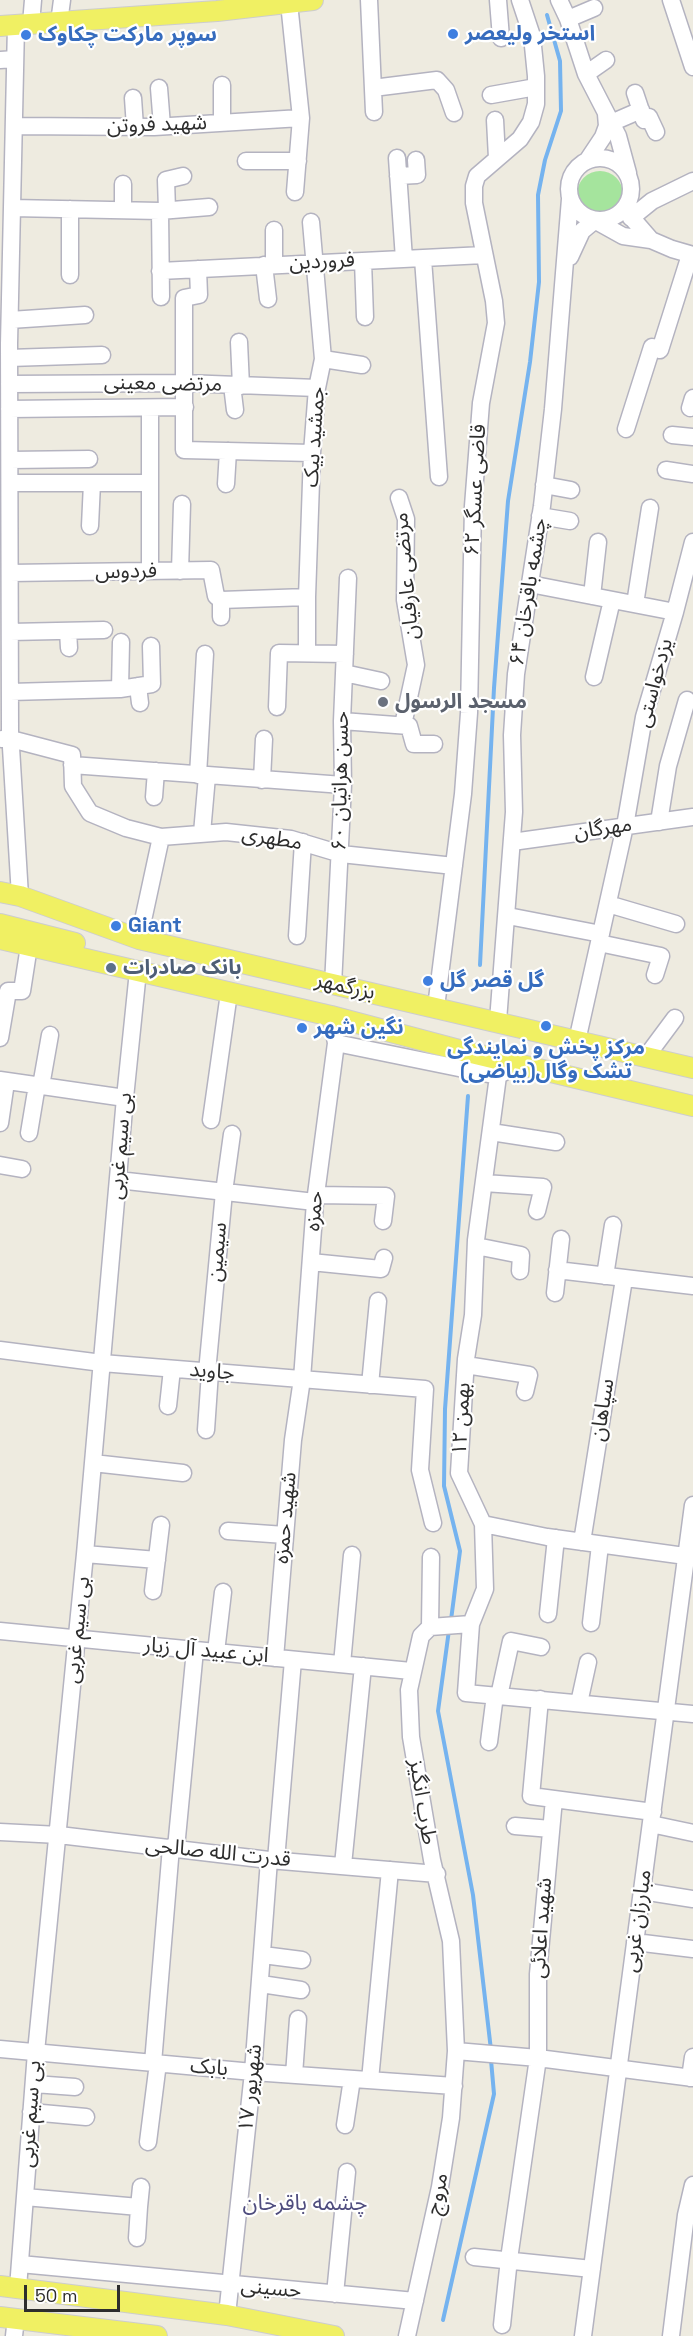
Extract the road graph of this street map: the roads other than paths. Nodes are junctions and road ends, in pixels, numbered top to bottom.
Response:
1 (33, 0) edge
2 (62, 0) edge
3 (313, 0) edge
4 (369, 0) edge
5 (498, 0) edge
6 (520, 0) edge
7 (559, 0) edge
8 (670, 0) edge
9 (281, 2) edge
10 (217, 6) edge
11 (594, 8) dead end
12 (568, 19) junction
13 (59, 22) junction
14 (16, 25) edge
15 (501, 38) dead end
16 (8, 60) edge
17 (606, 60) dead end
18 (693, 67) edge
19 (586, 74) junction
20 (222, 85) dead end
21 (536, 87) junction
22 (159, 88) dead end
23 (373, 88) junction
24 (635, 93) dead end
25 (491, 95) dead end
26 (133, 98) dead end
27 (641, 110) junction
28 (374, 112) dead end
29 (454, 113) dead end
30 (300, 118) junction
31 (609, 118) junction
32 (495, 120) dead end
33 (222, 123) junction
34 (14, 126) junction
35 (162, 126) junction
36 (135, 127) junction
37 (656, 132) dead end
38 (7, 151) edge
39 (397, 158) dead end
40 (497, 158) junction
41 (416, 160) dead end
42 (246, 161) dead end
43 (298, 161) junction
44 (587, 161) junction
45 (628, 174) junction
46 (183, 176) dead end
47 (398, 176) junction
48 (693, 181) edge
49 (123, 184) dead end
50 (295, 192) dead end
51 (570, 199) junction
52 (208, 207) dead end
53 (12, 208) junction
54 (70, 209) junction
55 (123, 210) junction
56 (164, 211) junction
57 (628, 214) junction
58 (595, 221) junction
59 (311, 222) dead end
60 (274, 230) dead end
61 (651, 240) junction
62 (6, 242) edge
63 (484, 255) junction
64 (691, 255) edge
65 (404, 259) junction
66 (423, 259) junction
67 (363, 261) junction
68 (314, 262) junction
69 (269, 265) junction
70 (198, 269) junction
71 (160, 271) junction
72 (565, 272) junction
73 (70, 275) dead end
74 (160, 297) dead end
75 (268, 300) dead end
76 (85, 315) dead end
77 (365, 317) dead end
78 (6, 326) edge
79 (240, 342) dead end
80 (102, 355) dead end
81 (9, 358) junction
82 (323, 359) junction
83 (363, 365) dead end
84 (185, 383) junction
85 (9, 384) junction
86 (236, 385) junction
87 (317, 388) junction
88 (185, 407) junction
89 (150, 408) junction
90 (235, 410) dead end
91 (6, 411) edge
92 (627, 429) dead end
93 (672, 435) dead end
94 (693, 437) edge
95 (228, 451) junction
96 (312, 453) junction
97 (89, 459) dead end
98 (10, 460) junction
99 (666, 470) dead end
100 (693, 474) edge
101 (439, 477) dead end
102 (92, 483) junction
103 (150, 483) junction
104 (226, 484) dead end
105 (544, 485) junction
106 (571, 490) dead end
107 (6, 491) edge
108 (399, 498) dead end
109 (182, 504) dead end
110 (650, 508) dead end
111 (540, 516) junction
112 (570, 521) dead end
113 (90, 526) dead end
114 (598, 542) dead end
115 (693, 542) edge
116 (150, 571) junction
117 (180, 571) junction
118 (10, 573) junction
119 (348, 578) dead end
120 (530, 584) junction
121 (592, 596) junction
122 (307, 597) junction
123 (220, 600) junction
124 (612, 600) junction
125 (634, 604) junction
126 (675, 612) junction
127 (221, 617) dead end
128 (104, 630) dead end
129 (68, 631) junction
130 (10, 632) junction
131 (121, 642) dead end
132 (151, 646) dead end
133 (69, 648) dead end
134 (307, 652) junction
135 (205, 654) dead end
136 (345, 654) junction
137 (344, 673) junction
138 (594, 677) dead end
139 (381, 681) dead end
140 (138, 686) junction
141 (120, 689) junction
142 (10, 692) junction
143 (687, 700) dead end
144 (140, 703) dead end
145 (277, 707) dead end
146 (5, 721) edge
147 (342, 722) junction
148 (403, 725) junction
149 (5, 739) edge
150 (264, 739) dead end
151 (434, 744) dead end
152 (72, 765) junction
153 (156, 771) junction
154 (202, 775) junction
155 (262, 780) junction
156 (343, 785) junction
157 (154, 797) dead end
158 (693, 817) edge
159 (659, 822) junction
160 (625, 826) junction
161 (202, 833) junction
162 (161, 837) junction
163 (303, 842) junction
164 (512, 842) junction
165 (340, 854) junction
166 (454, 866) junction
167 (0, 892) edge
168 (20, 896) junction
169 (608, 903) junction
170 (0, 914) edge
171 (508, 916) junction
172 (0, 924) edge
173 (676, 924) dead end
174 (297, 936) dead end
175 (0, 939) edge
176 (139, 939) junction
177 (600, 939) junction
178 (30, 946) junction
179 (138, 972) junction
180 (655, 975) dead end
181 (333, 984) junction
182 (229, 993) junction
183 (436, 1007) junction
184 (332, 1016) junction
185 (675, 1018) dead end
186 (498, 1021) junction
187 (50, 1035) dead end
188 (0, 1038) edge
189 (577, 1041) junction
190 (336, 1043) junction
191 (646, 1057) junction
192 (519, 1063) junction
193 (693, 1068) edge
194 (498, 1076) junction
195 (3, 1081) edge
196 (39, 1085) junction
197 (125, 1098) junction
198 (693, 1106) edge
199 (211, 1120) dead end
200 (0, 1123) edge
201 (491, 1132) junction
202 (29, 1133) dead end
203 (232, 1134) dead end
204 (556, 1142) dead end
205 (0, 1165) edge
206 (22, 1169) dead end
207 (118, 1180) junction
208 (484, 1183) junction
209 (224, 1192) junction
210 (315, 1199) junction
211 (537, 1210) dead end
212 (383, 1221) dead end
213 (613, 1224) dead end
214 (561, 1239) dead end
215 (476, 1246) junction
216 (384, 1258) dead end
217 (311, 1262) junction
218 (556, 1270) junction
219 (520, 1271) dead end
220 (605, 1276) junction
221 (624, 1279) junction
222 (693, 1286) edge
223 (555, 1293) dead end
224 (378, 1300) dead end
225 (0, 1350) edge
226 (102, 1363) junction
227 (466, 1365) junction
228 (171, 1369) junction
229 (208, 1372) junction
230 (302, 1379) junction
231 (370, 1385) junction
232 (525, 1392) dead end
233 (168, 1406) dead end
234 (206, 1430) dead end
235 (93, 1463) junction
236 (183, 1473) dead end
237 (693, 1505) edge
238 (432, 1523) dead end
239 (483, 1524) junction
240 (160, 1525) dead end
241 (228, 1531) dead end
242 (285, 1535) junction
243 (556, 1538) junction
244 (582, 1542) junction
245 (600, 1545) junction
246 (86, 1554) junction
247 (352, 1555) dead end
248 (431, 1557) dead end
249 (690, 1557) edge
250 (157, 1560) junction
251 (153, 1591) dead end
252 (223, 1592) dead end
253 (548, 1614) dead end
254 (591, 1623) dead end
255 (471, 1624) junction
256 (430, 1627) junction
257 (0, 1631) edge
258 (77, 1639) junction
259 (541, 1647) dead end
260 (195, 1650) junction
261 (216, 1652) junction
262 (275, 1658) junction
263 (293, 1659) junction
264 (588, 1662) dead end
265 (342, 1664) junction
266 (363, 1666) junction
267 (411, 1671) junction
268 (497, 1695) junction
269 (540, 1699) junction
270 (579, 1703) junction
271 (666, 1710) junction
272 (693, 1714) edge
273 (489, 1742) dead end
274 (554, 1799) junction
275 (652, 1818) junction
276 (514, 1825) dead end
277 (551, 1829) junction
278 (0, 1832) edge
279 (693, 1833) edge
280 (59, 1835) junction
281 (173, 1848) junction
282 (272, 1860) junction
283 (343, 1865) junction
284 (390, 1870) junction
285 (437, 1874) junction
286 (642, 1891) junction
287 (693, 1899) edge
288 (635, 1942) junction
289 (693, 1949) edge
290 (263, 1955) junction
291 (302, 1960) dead end
292 (261, 1984) junction
293 (301, 1990) dead end
294 (298, 2019) dead end
295 (0, 2049) edge
296 (456, 2050) junction
297 (36, 2052) junction
298 (693, 2057) edge
299 (538, 2058) junction
300 (156, 2063) junction
301 (619, 2068) junction
302 (254, 2072) junction
303 (294, 2075) junction
304 (692, 2078) edge
305 (351, 2079) junction
306 (370, 2080) junction
307 (34, 2084) junction
308 (454, 2086) junction
309 (75, 2087) dead end
310 (31, 2112) junction
311 (86, 2117) dead end
312 (345, 2125) dead end
313 (148, 2142) dead end
314 (347, 2172) dead end
315 (693, 2185) edge
316 (141, 2187) dead end
317 (25, 2198) junction
318 (139, 2207) junction
319 (690, 2215) edge
320 (137, 2238) dead end
321 (474, 2257) dead end
322 (509, 2259) junction
323 (20, 2264) junction
324 (592, 2269) junction
325 (229, 2285) junction
326 (9, 2287) edge
327 (334, 2294) junction
328 (113, 2299) junction
329 (415, 2301) junction
330 (227, 2315) junction
331 (10, 2324) edge
332 (502, 2325) dead end
333 (111, 2329) junction
334 (157, 2336) edge
335 (334, 2336) edge
336 (407, 2336) edge
337 (583, 2336) edge
338 (671, 2336) edge

1 - 14 street
2 - 13 street
3 - 9 main road
4 - 23 street
5 - 15 street
6 - 21 street, قاضی عسگر ۶۲
7 - 12 street
8 - 18 street
9 - 10 main road
9 - 30 street
10 - 13 main road
11 - 12 street
12 - 19 street
13 - 14 main road
14 - 16 street
16 - 34 street
17 - 19 street
19 - 31 street
20 - 33 street
21 - 25 street
21 - 40 street, قاضی عسگر ۶۲
22 - 35 street
23 - 28 street
23 - 29 street
24 - 27 street
26 - 36 street
27 - 31 street
27 - 37 street
30 - 33 street, شهید فروتن
30 - 43 street
31 - 44 street
31 - 45 street
32 - 40 street
33 - 35 street, شهید فروتن
34 - 36 street, شهید فروتن
34 - 38 street
35 - 36 street, شهید فروتن
38 - 53 street
39 - 47 street
40 - 63 street, قاضی عسگر ۶۲
41 - 47 street
42 - 43 street
43 - 50 street
44 - 45 street
44 - 51 street
45 - 57 street
46 - 56 street
47 - 65 street
48 - 57 street
49 - 55 street
51 - 58 street
51 - 72 street, چشمه باقرخان ۶۴
52 - 56 street
53 - 54 street
53 - 62 street
54 - 55 street
54 - 73 street
55 - 56 street
56 - 71 street
57 - 58 street
57 - 61 street
58 - 61 street
58 - 72 street
59 - 68 street, جمشید بیک
60 - 69 street
61 - 64 street
62 - 78 street
63 - 66 street, فروردین
63 - 166 street, قاضی عسگر ۶۲
64 - 92 street
65 - 66 street, فروردین
65 - 67 street, فروردین
66 - 101 street
67 - 68 street, فروردین
67 - 77 street
68 - 69 street, فروردین
68 - 82 street, جمشید بیک
69 - 70 street, فروردین
69 - 75 street
70 - 71 street, فروردین
70 - 84 street
71 - 74 street
72 - 105 street, چشمه باقرخان ۶۴
76 - 78 street
78 - 81 street
79 - 86 street
80 - 81 street
81 - 85 street
82 - 83 street
82 - 87 street, جمشید بیک
84 - 85 street, مرتضی معینی
84 - 86 street, مرتضی معینی
84 - 88 street
85 - 91 street
86 - 87 street, مرتضی معینی
86 - 90 street
87 - 96 street, جمشید بیک
88 - 89 street
88 - 95 street
89 - 91 street
89 - 103 street
91 - 98 street
93 - 94 street
95 - 96 street
95 - 104 street
96 - 122 street, جمشید بیک
97 - 98 street
98 - 107 street
99 - 100 street
102 - 103 street
102 - 107 street
102 - 113 street
103 - 116 street
105 - 106 street
105 - 111 street, چشمه باقرخان ۶۴
107 - 118 street
108 - 148 street, مرتضی عارفیان
109 - 117 street
110 - 125 street
111 - 112 street
111 - 120 street, چشمه باقرخان ۶۴
114 - 121 street
115 - 126 street, یزدخواستی
116 - 117 street, فردوس
116 - 118 street, فردوس
117 - 123 street, فردوس
118 - 130 street
119 - 136 street, حسن هراتیان ۶۰
120 - 121 street
120 - 164 street, چشمه باقرخان ۶۴
121 - 124 street
122 - 123 street
122 - 134 street, جمشید بیک
123 - 127 street, فردوس
124 - 125 street
124 - 138 street
125 - 126 street
126 - 160 street, یزدخواستی
128 - 129 street
129 - 130 street
129 - 133 street
130 - 142 street
131 - 141 street
132 - 140 street
134 - 136 street
134 - 145 street
135 - 154 street
136 - 137 street, حسن هراتیان ۶۰
137 - 139 street
137 - 147 street, حسن هراتیان ۶۰
140 - 141 street
140 - 144 street
141 - 142 street
142 - 146 street
143 - 159 street
146 - 149 street
147 - 148 street
147 - 156 street, حسن هراتیان ۶۰
148 - 151 street
149 - 152 street
149 - 168 street
150 - 155 street
152 - 153 street
152 - 162 street, مطهری
153 - 154 street
153 - 157 street
154 - 155 street
154 - 161 street
155 - 156 street
156 - 165 street, حسن هراتیان ۶۰
158 - 159 street, مهرگان
159 - 160 street, مهرگان
160 - 164 street, مهرگان
160 - 169 street, یزدخواستی
161 - 162 street, مطهری
161 - 163 street, مطهری
162 - 176 street
163 - 165 street, مطهری
163 - 174 street
164 - 171 street, چشمه باقرخان ۶۴
165 - 166 street, مطهری
165 - 181 street, حسن هراتیان ۶۰
166 - 183 street, قاضی عسگر ۶۲
167 - 168 main road, بزرگمهر
168 - 176 main road, بزرگمهر
169 - 173 street
169 - 177 street, یزدخواستی
170 - 176 main road
171 - 177 street
171 - 186 street, چشمه باقرخان ۶۴
172 - 179 main road, بزرگمهر
175 - 178 main road, بزرگمهر
176 - 181 main road, بزرگمهر
177 - 180 street
177 - 189 street, یزدخواستی
178 - 179 main road, بزرگمهر
178 - 188 street
179 - 182 main road, بزرگمهر
179 - 197 street, بی سیم غربی
181 - 183 main road, بزرگمهر
182 - 184 main road, بزرگمهر
182 - 199 street
183 - 186 main road, بزرگمهر
184 - 190 street, حمزه
184 - 192 main road, بزرگمهر
185 - 191 street
186 - 189 main road, بزرگمهر
187 - 196 street
189 - 191 main road, بزرگمهر
190 - 194 street
190 - 210 street, حمزه
191 - 193 main road, بزرگمهر
192 - 194 street
192 - 198 main road, بزرگمهر
194 - 201 street, ۱۲ بهمن
195 - 196 street
195 - 200 street
196 - 197 street
196 - 202 street
197 - 207 street, بی سیم غربی
201 - 204 street
201 - 208 street, ۱۲ بهمن
203 - 209 street, سیمین
205 - 206 street
207 - 209 street
207 - 226 street, بی سیم غربی
208 - 211 street
208 - 215 street, ۱۲ بهمن
209 - 210 street
209 - 229 street, سیمین
210 - 212 street
210 - 217 street, حمزه
213 - 220 street
214 - 218 street
215 - 219 street
215 - 227 street, ۱۲ بهمن
216 - 217 street
217 - 230 street, حمزه
218 - 220 street
218 - 223 street
220 - 221 street
221 - 222 street
221 - 244 street, سپاهان
224 - 231 street
225 - 226 street, جاوید
226 - 228 street, جاوید
226 - 235 street, بی سیم غربی
227 - 232 street
227 - 239 street, ۱۲ بهمن
228 - 229 street, جاوید
228 - 233 street
229 - 230 street, جاوید
229 - 234 street, سیمین
230 - 231 street, جاوید
230 - 242 street, شهید حمزه
231 - 238 street, جاوید
235 - 236 street
235 - 246 street, بی سیم غربی
237 - 249 street, مبارزان غربی
239 - 243 street
239 - 255 street, ۱۲ بهمن
240 - 250 street
241 - 242 street
242 - 262 street, شهید حمزه
243 - 244 street
243 - 253 street
244 - 245 street
245 - 249 street
245 - 254 street
246 - 250 street
246 - 258 street, بی سیم غربی
247 - 265 street
248 - 256 street, طرب انگیز
249 - 271 street, مبارزان غربی
250 - 251 street
252 - 261 street
255 - 256 street
255 - 268 street, ۱۲ بهمن
256 - 267 street, طرب انگیز
257 - 258 street, ابن عبید آل زیار
258 - 260 street, ابن عبید آل زیار
258 - 280 street, بی سیم غربی
259 - 268 street
260 - 261 street, ابن عبید آل زیار
260 - 281 street
261 - 262 street, ابن عبید آل زیار
262 - 263 street, ابن عبید آل زیار
263 - 265 street, ابن عبید آل زیار
263 - 282 street, ۱۷ شهریور
264 - 270 street
265 - 266 street, ابن عبید آل زیار
266 - 267 street, ابن عبید آل زیار
266 - 283 street
267 - 285 street, طرب انگیز
268 - 269 street
268 - 273 street
269 - 270 street
269 - 274 street
270 - 271 street
271 - 272 street
271 - 275 street, مبارزان غربی
274 - 275 street
274 - 277 street, شهید اعلائی
275 - 279 street
275 - 286 street, مبارزان غربی
276 - 277 street
277 - 299 street, شهید اعلائی
278 - 280 street, قدرت الله صالحی
280 - 281 street, قدرت الله صالحی
280 - 297 street, بی سیم غربی
281 - 282 street, قدرت الله صالحی
281 - 300 street
282 - 283 street, قدرت الله صالحی
282 - 290 street, ۱۷ شهریور
283 - 284 street, قدرت الله صالحی
284 - 285 street, قدرت الله صالحی
284 - 306 street
285 - 296 street, طرب انگیز
286 - 287 street
286 - 288 street, مبارزان غربی
288 - 289 street
288 - 301 street, مبارزان غربی
290 - 291 street
290 - 292 street, ۱۷ شهریور
292 - 293 street
292 - 302 street, ۱۷ شهریور
294 - 303 street
295 - 297 street, بابک
296 - 299 street
296 - 308 street, مروج
297 - 300 street, بابک
297 - 307 street, بی سیم غربی
298 - 304 street
299 - 301 street
299 - 322 street, شهید اعلائی
300 - 302 street, بابک
300 - 313 street
301 - 304 street
301 - 324 street, مبارزان غربی
302 - 303 street, بابک
302 - 325 street, ۱۷ شهریور
303 - 305 street, بابک
305 - 306 street, بابک
305 - 312 street
306 - 308 street, بابک
307 - 309 street
307 - 310 street, بی سیم غربی
308 - 329 street, مروج
310 - 311 street
310 - 317 street, بی سیم غربی
314 - 327 street
315 - 319 street
316 - 318 street
317 - 318 street
317 - 323 street, بی سیم غربی
318 - 320 street
319 - 338 street
321 - 322 street
322 - 324 street
322 - 332 street, شهید اعلائی
323 - 325 street, حسینی
323 - 326 street, بی سیم غربی
324 - 337 street, مبارزان غربی
325 - 327 street, حسینی
325 - 330 street, ۱۷ شهریور
326 - 328 main road
327 - 329 street, حسینی
328 - 330 main road
328 - 333 main road
329 - 336 street, مروج
330 - 335 main road
331 - 333 main road
333 - 334 main road

